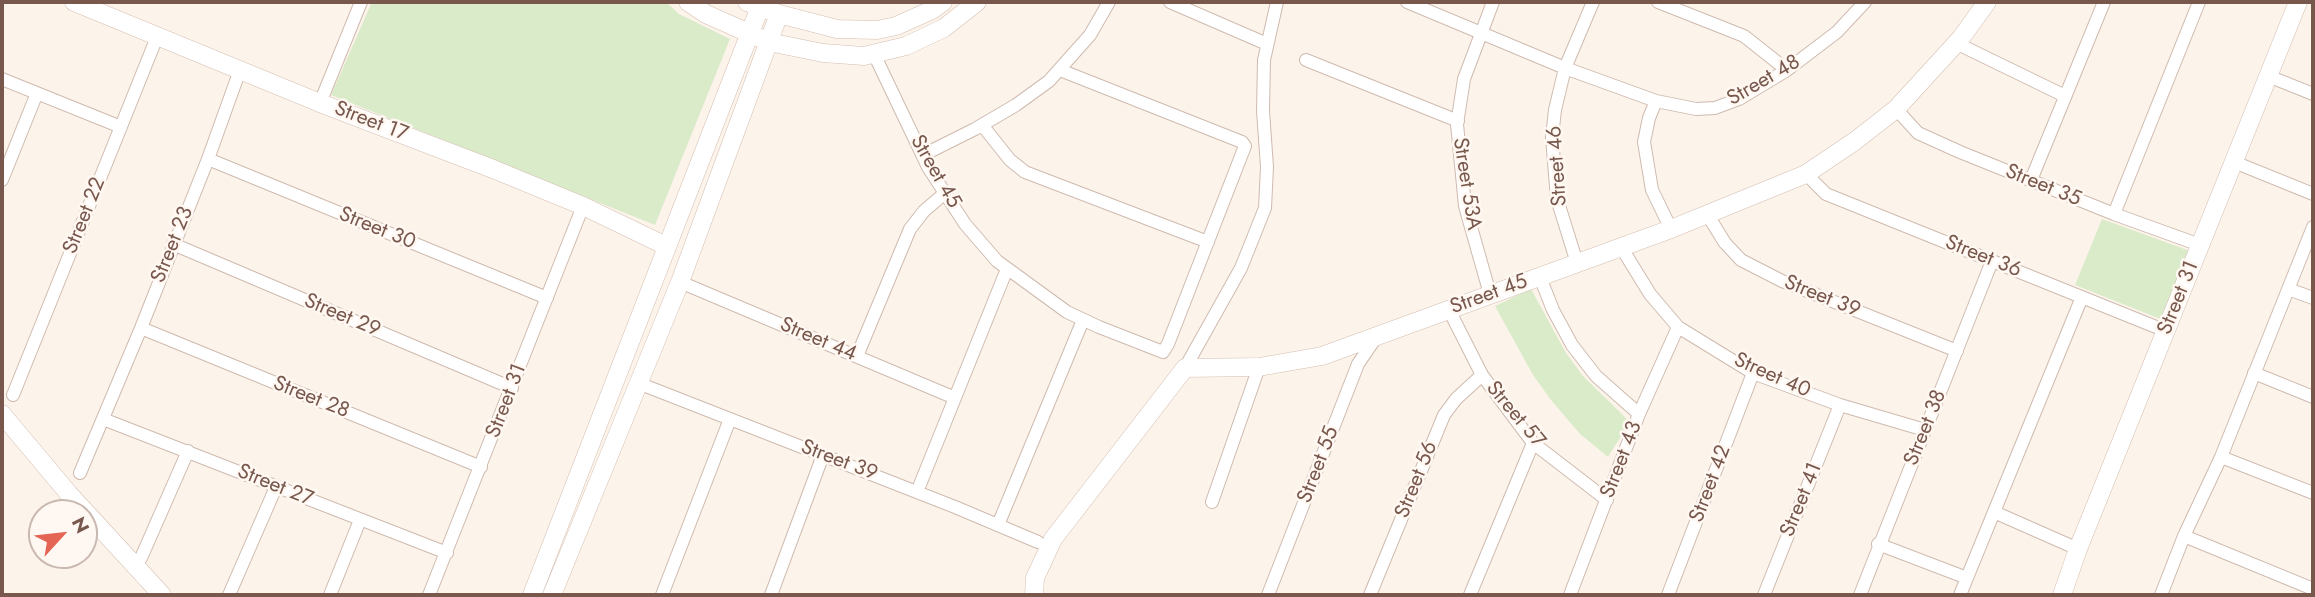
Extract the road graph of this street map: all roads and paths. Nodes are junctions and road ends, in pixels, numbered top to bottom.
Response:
1 (74, 2) edge
2 (688, 2) edge
3 (945, 2) edge
4 (977, 2) edge
5 (1109, 2) edge
6 (1170, 2) edge
7 (1277, 2) edge
8 (1407, 2) edge
9 (1493, 2) edge
10 (1593, 2) edge
11 (1658, 2) edge
12 (1987, 2) edge
13 (2104, 2) edge
14 (2199, 2) edge
15 (2298, 2) edge
16 (357, 3) edge
17 (753, 4) edge
18 (1859, 4) edge
19 (779, 14) junction
20 (959, 17) junction
21 (1481, 32) junction
22 (750, 35) junction
23 (157, 37) junction
24 (769, 43) junction
25 (1956, 43) junction
26 (1267, 44) junction
27 (874, 54) junction
28 (1306, 60) dead end
29 (1565, 68) junction
30 (240, 70) junction
31 (1060, 70) junction
32 (1787, 71) junction
33 (2268, 76) junction
34 (2, 79) edge
35 (37, 93) junction
36 (2313, 94) edge
37 (2065, 96) junction
38 (1656, 101) junction
39 (320, 103) junction
40 (1896, 109) junction
41 (1458, 121) junction
42 (982, 125) junction
43 (121, 127) junction
44 (923, 155) junction
45 (208, 159) junction
46 (2234, 162) junction
47 (1806, 174) junction
48 (2, 180) edge
49 (2031, 180) junction
50 (945, 193) junction
51 (2313, 194) edge
52 (583, 206) junction
53 (1707, 214) junction
54 (2114, 214) junction
55 (2313, 227) edge
56 (1671, 229) junction
57 (1208, 242) junction
58 (173, 244) junction
59 (2200, 245) junction
60 (666, 246) junction
61 (1621, 247) junction
62 (1992, 261) junction
63 (1577, 263) junction
64 (1007, 269) junction
65 (1540, 276) junction
66 (680, 282) junction
67 (2288, 289) junction
68 (1490, 294) junction
69 (2082, 297) junction
70 (547, 298) junction
71 (2313, 298) edge
72 (1448, 310) junction
73 (1083, 320) junction
74 (1678, 327) junction
75 (141, 328) junction
76 (2165, 331) junction
77 (1375, 338) junction
78 (1957, 351) junction
79 (857, 356) junction
80 (1259, 367) junction
81 (1185, 368) junction
82 (1754, 373) junction
83 (2254, 373) junction
84 (1482, 376) junction
85 (638, 383) junction
86 (512, 388) junction
87 (13, 396) dead end
88 (2313, 397) edge
89 (955, 398) junction
90 (1840, 405) junction
91 (2, 414) edge
92 (1639, 414) junction
93 (103, 419) junction
94 (730, 419) junction
95 (1925, 430) junction
96 (1533, 443) junction
97 (591, 445) junction
98 (188, 451) junction
99 (610, 451) junction
100 (823, 455) junction
101 (2221, 457) junction
102 (481, 467) junction
103 (80, 473) dead end
104 (276, 487) junction
105 (917, 492) junction
106 (2313, 494) edge
107 (1607, 500) junction
108 (1212, 502) dead end
109 (1994, 512) junction
110 (360, 520) junction
111 (998, 525) junction
112 (2184, 536) junction
113 (1038, 542) dead end
114 (1878, 544) junction
115 (2078, 549) junction
116 (447, 553) junction
117 (141, 558) dead end
118 (1967, 578) junction
119 (2313, 589) edge
120 (2063, 594) edge
121 (162, 595) edge
122 (229, 595) edge
123 (330, 595) edge
124 (429, 595) edge
125 (531, 595) edge
126 (552, 595) edge
127 (662, 595) edge
128 (771, 595) edge
129 (1034, 595) edge
130 (1268, 595) edge
131 (1370, 595) edge
132 (1470, 595) edge
133 (1570, 595) edge
134 (1668, 595) edge
135 (1764, 595) edge
136 (1860, 595) edge
137 (1960, 595) edge
138 (2161, 595) edge

1 - 23 street, Street 17
2 - 22 street
3 - 19 street
3 - 20 street
4 - 20 street
5 - 31 street
6 - 26 street
7 - 26 street
8 - 21 street, Street 48
9 - 21 street, Street 53A
10 - 29 street, Street 46
11 - 32 street
12 - 25 street, Street 45
13 - 37 street
14 - 54 street
15 - 33 street, Street 31
16 - 39 street
17 - 19 street
17 - 22 street
18 - 32 street, Street 48
19 - 24 street
20 - 27 street
21 - 29 street, Street 48
21 - 41 street, Street 53A
22 - 24 street
22 - 60 street
23 - 30 street, Street 17
23 - 43 street, Street 22
24 - 27 street
24 - 66 street
25 - 37 street
25 - 40 street, Street 45
26 - 81 street
27 - 44 street, Street 45
28 - 41 street
29 - 38 street, Street 48
29 - 63 street, Street 46
30 - 39 street, Street 17
30 - 45 street, Street 23
31 - 42 street
31 - 57 street, Street 45
32 - 38 street, Street 48
33 - 36 street
33 - 46 street, Street 31
34 - 35 street
35 - 43 street
35 - 48 street
37 - 49 street
38 - 56 street
39 - 52 street, Street 17
40 - 47 street, Street 45
40 - 49 street, Street 35
41 - 68 street, Street 53A
42 - 44 street
42 - 57 street
43 - 87 street, Street 22
44 - 50 street, Street 45
45 - 58 street, Street 23
45 - 70 street, Street 30
46 - 51 street
46 - 59 street, Street 31
47 - 53 street, Street 45
47 - 62 street, Street 36
49 - 54 street, Street 35
50 - 64 street, Street 45
50 - 79 street
52 - 60 street, Street 17
52 - 70 street, Street 31
53 - 56 street, Street 45
53 - 78 street, Street 39
54 - 59 street, Street 35
55 - 67 street
56 - 61 street, Street 45
57 - 73 street, Street 45
58 - 75 street, Street 23
58 - 86 street, Street 29
59 - 76 street, Street 31
60 - 97 street
61 - 63 street, Street 45
61 - 74 street, Street 40
62 - 69 street, Street 36
62 - 78 street, Street 38
63 - 65 street, Street 45
64 - 73 street, Street 45
64 - 89 street
65 - 68 street, Street 45
65 - 92 street
66 - 79 street, Street 44
66 - 85 street
67 - 71 street
67 - 83 street
68 - 72 street, Street 45
69 - 76 street, Street 36
69 - 109 street
70 - 86 street, Street 31
72 - 77 street, Street 45
72 - 84 street, Street 57
73 - 111 street
74 - 82 street, Street 40
74 - 92 street, Street 43
75 - 93 street, Street 23
75 - 102 street, Street 28
76 - 115 street, Street 31
77 - 80 street, Street 45
77 - 130 street, Street 55
78 - 95 street, Street 38
79 - 89 street, Street 44
80 - 81 street, Street 45
80 - 108 street
81 - 129 street
82 - 90 street, Street 40
82 - 134 street, Street 42
83 - 88 street
83 - 101 street
84 - 96 street, Street 57
84 - 131 street, Street 56
85 - 94 street, Street 39
85 - 99 street
86 - 102 street, Street 31
89 - 105 street
90 - 95 street, Street 40
90 - 135 street, Street 41
91 - 121 street
92 - 107 street, Street 43
93 - 98 street, Street 27
93 - 103 street, Street 23
94 - 100 street, Street 39
94 - 127 street
95 - 114 street, Street 38
96 - 107 street, Street 57
96 - 132 street
97 - 99 street
97 - 125 street
98 - 104 street, Street 27
98 - 117 street
99 - 126 street
100 - 105 street, Street 39
100 - 128 street
101 - 106 street
101 - 112 street
102 - 116 street, Street 31
104 - 110 street, Street 27
104 - 122 street
105 - 111 street, Street 39
107 - 133 street, Street 43
109 - 115 street
109 - 118 street
110 - 116 street, Street 27
110 - 123 street
111 - 113 street, Street 39
112 - 119 street
112 - 138 street
114 - 118 street
114 - 136 street, Street 38
115 - 120 street, Street 31
116 - 124 street, Street 31
118 - 137 street

